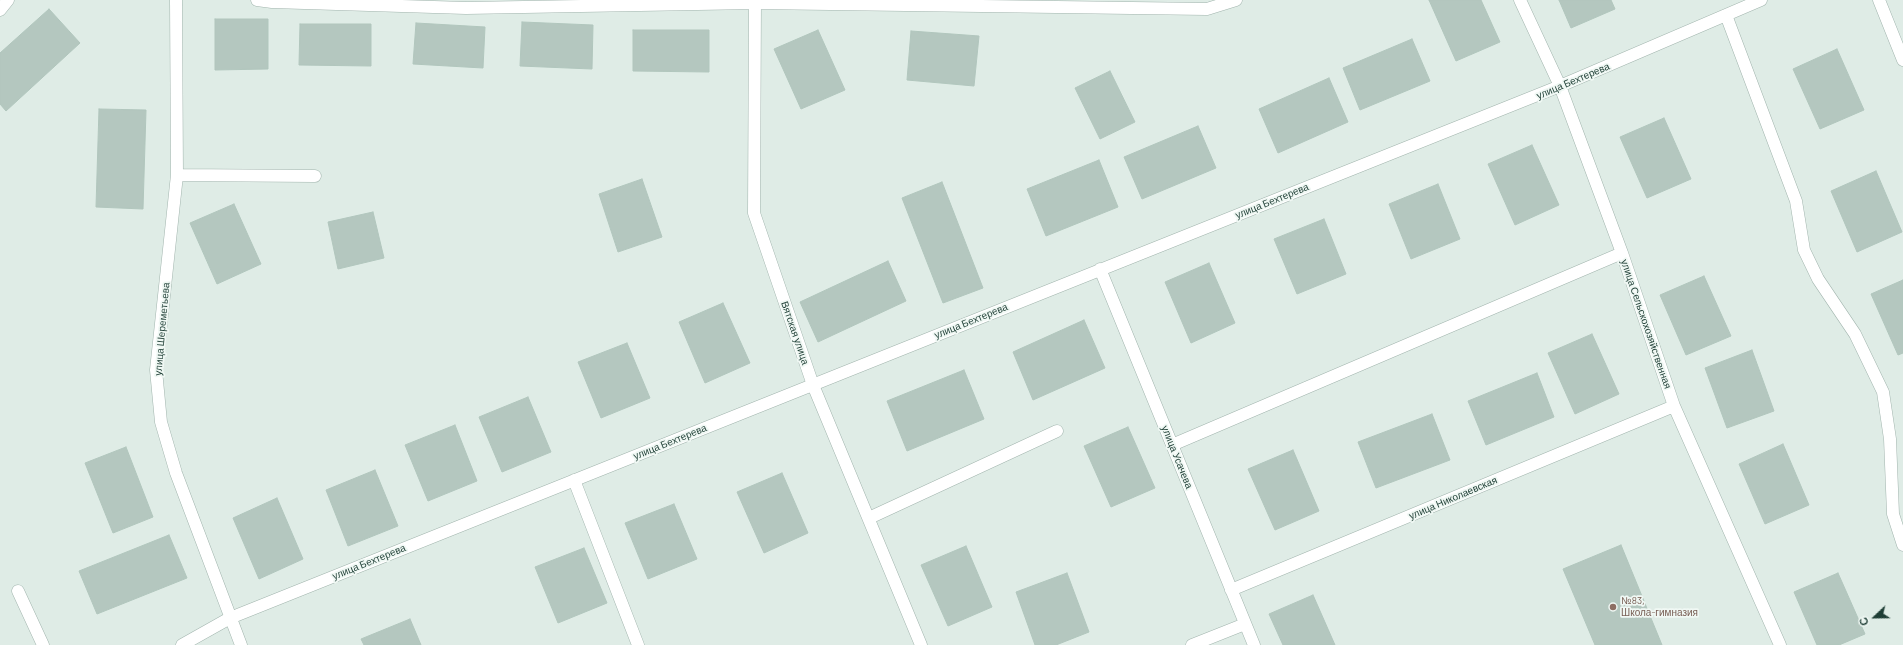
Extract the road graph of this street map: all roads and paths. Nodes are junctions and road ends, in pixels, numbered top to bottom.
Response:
1 (8, 0) edge
2 (176, 0) edge
3 (257, 0) edge
4 (1236, 0) edge
5 (1520, 0) edge
6 (1761, 0) edge
7 (1879, 0) edge
8 (755, 2) edge
9 (0, 10) edge
10 (1726, 15) junction
11 (1903, 60) edge
12 (1560, 86) junction
13 (177, 175) junction
14 (315, 176) dead end
15 (1622, 253) junction
16 (1100, 270) junction
17 (813, 385) junction
18 (1674, 406) junction
19 (1057, 431) dead end
20 (1172, 445) junction
21 (574, 480) junction
22 (869, 518) junction
23 (1903, 545) edge
24 (1231, 590) junction
25 (18, 591) dead end
26 (230, 618) junction
27 (1245, 624) junction
28 (43, 645) edge
29 (182, 645) edge
30 (241, 645) edge
31 (638, 645) edge
32 (921, 645) edge
33 (1192, 645) edge
34 (1254, 645) edge
35 (1780, 645) edge

1 - 9 street
2 - 13 street, улица Шереметьева
3 - 8 street
4 - 8 street
5 - 12 street, улица Сельскохозяйственная
6 - 10 street, улица Бехтерева
7 - 11 street
8 - 17 street, Вятская улица
10 - 12 street, улица Бехтерева
10 - 23 street
12 - 15 street, улица Сельскохозяйственная
12 - 16 street, улица Бехтерева
13 - 14 street
13 - 26 street, улица Шереметьева
15 - 18 street, улица Сельскохозяйственная
15 - 20 street
16 - 17 street, улица Бехтерева
16 - 20 street, улица Усачева
17 - 21 street, улица Бехтерева
17 - 22 street, Вятская улица
18 - 24 street, улица Николаевская
18 - 35 street, улица Сельскохозяйственная
19 - 22 street
20 - 24 street, улица Усачева
21 - 26 street, улица Бехтерева
21 - 31 street
22 - 32 street, Вятская улица
24 - 27 street, улица Усачева
25 - 28 street
26 - 29 street, улица Бехтерева
26 - 30 street, улица Шереметьева
27 - 33 street
27 - 34 street, улица Усачева

